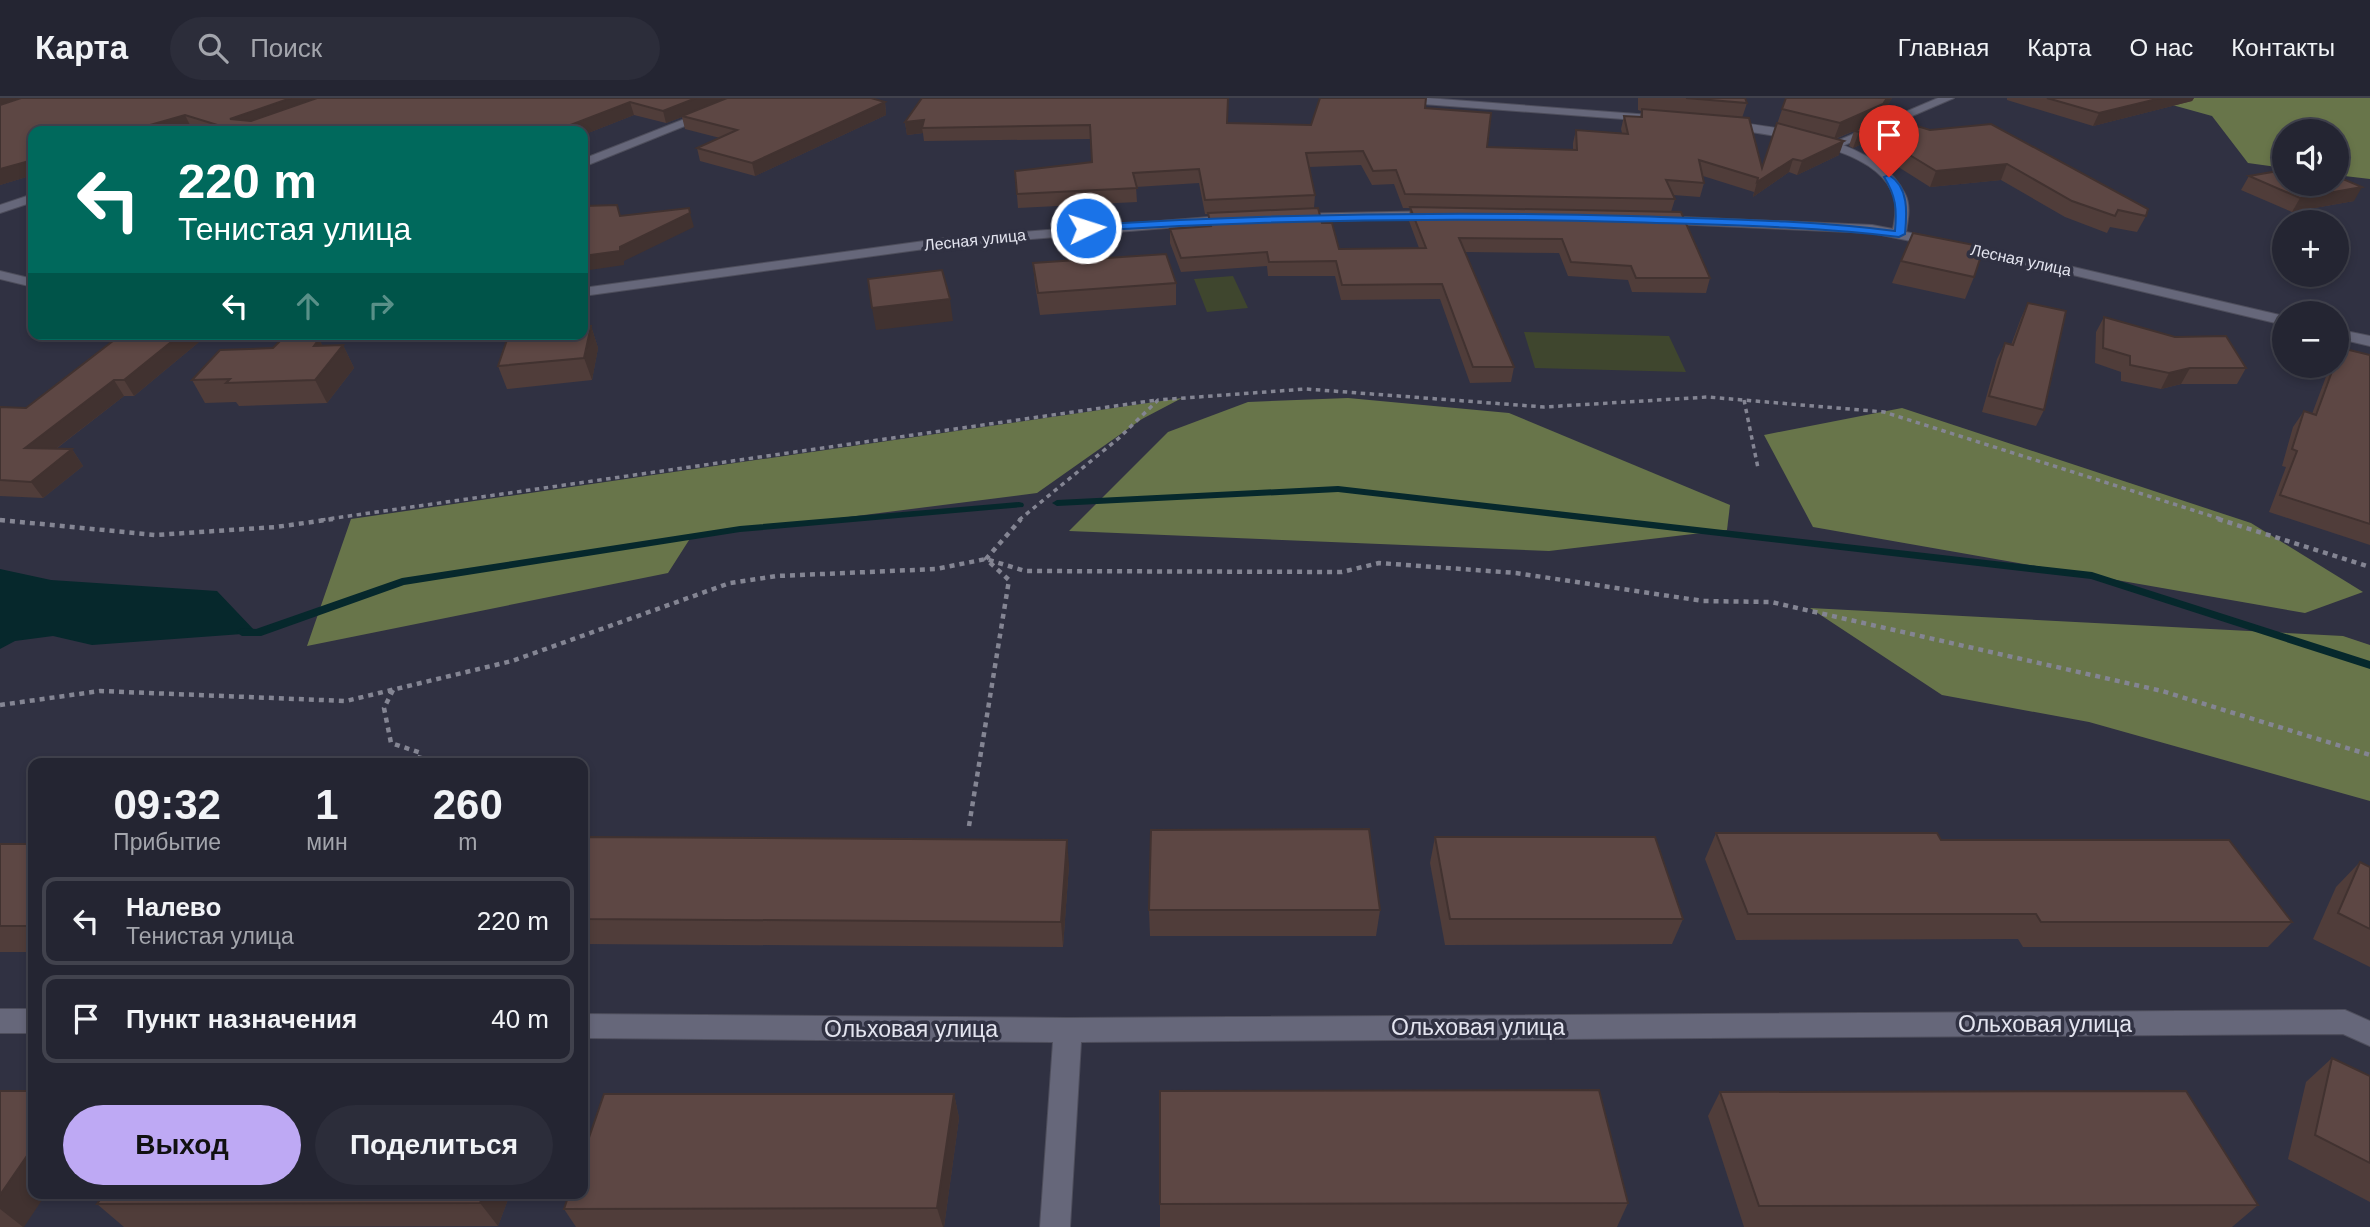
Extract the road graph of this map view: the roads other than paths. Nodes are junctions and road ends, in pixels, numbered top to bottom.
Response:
1 (748, 98) edge
2 (1383, 98) edge
3 (1948, 98) edge
4 (1657, 119) edge
5 (1712, 123) edge
6 (1829, 147) junction
7 (588, 161) edge
8 (28, 200) edge
9 (0, 209) edge
10 (1458, 215) edge
11 (1271, 218) edge
12 (1244, 219) edge
13 (1639, 219) edge
14 (1899, 234) junction
15 (0, 275) edge
16 (28, 282) edge
17 (588, 291) edge
18 (2272, 318) edge
19 (2349, 336) edge
20 (2370, 341) edge
21 (0, 1021) edge
22 (28, 1021) edge
23 (588, 1026) edge
24 (1068, 1030) junction
25 (2370, 1034) edge
26 (1055, 1227) edge

1 - 7 street
2 - 4 street
3 - 6 street
5 - 6 street
6 - 14 street
8 - 9 street
10 - 11 street
12 - 17 street, Лесная улица
13 - 14 street, Лесная улица
14 - 18 street, Лесная улица
15 - 16 street
19 - 20 street
21 - 22 street
23 - 24 street, Ольховая улица
24 - 25 street, Ольховая улица
24 - 26 street

